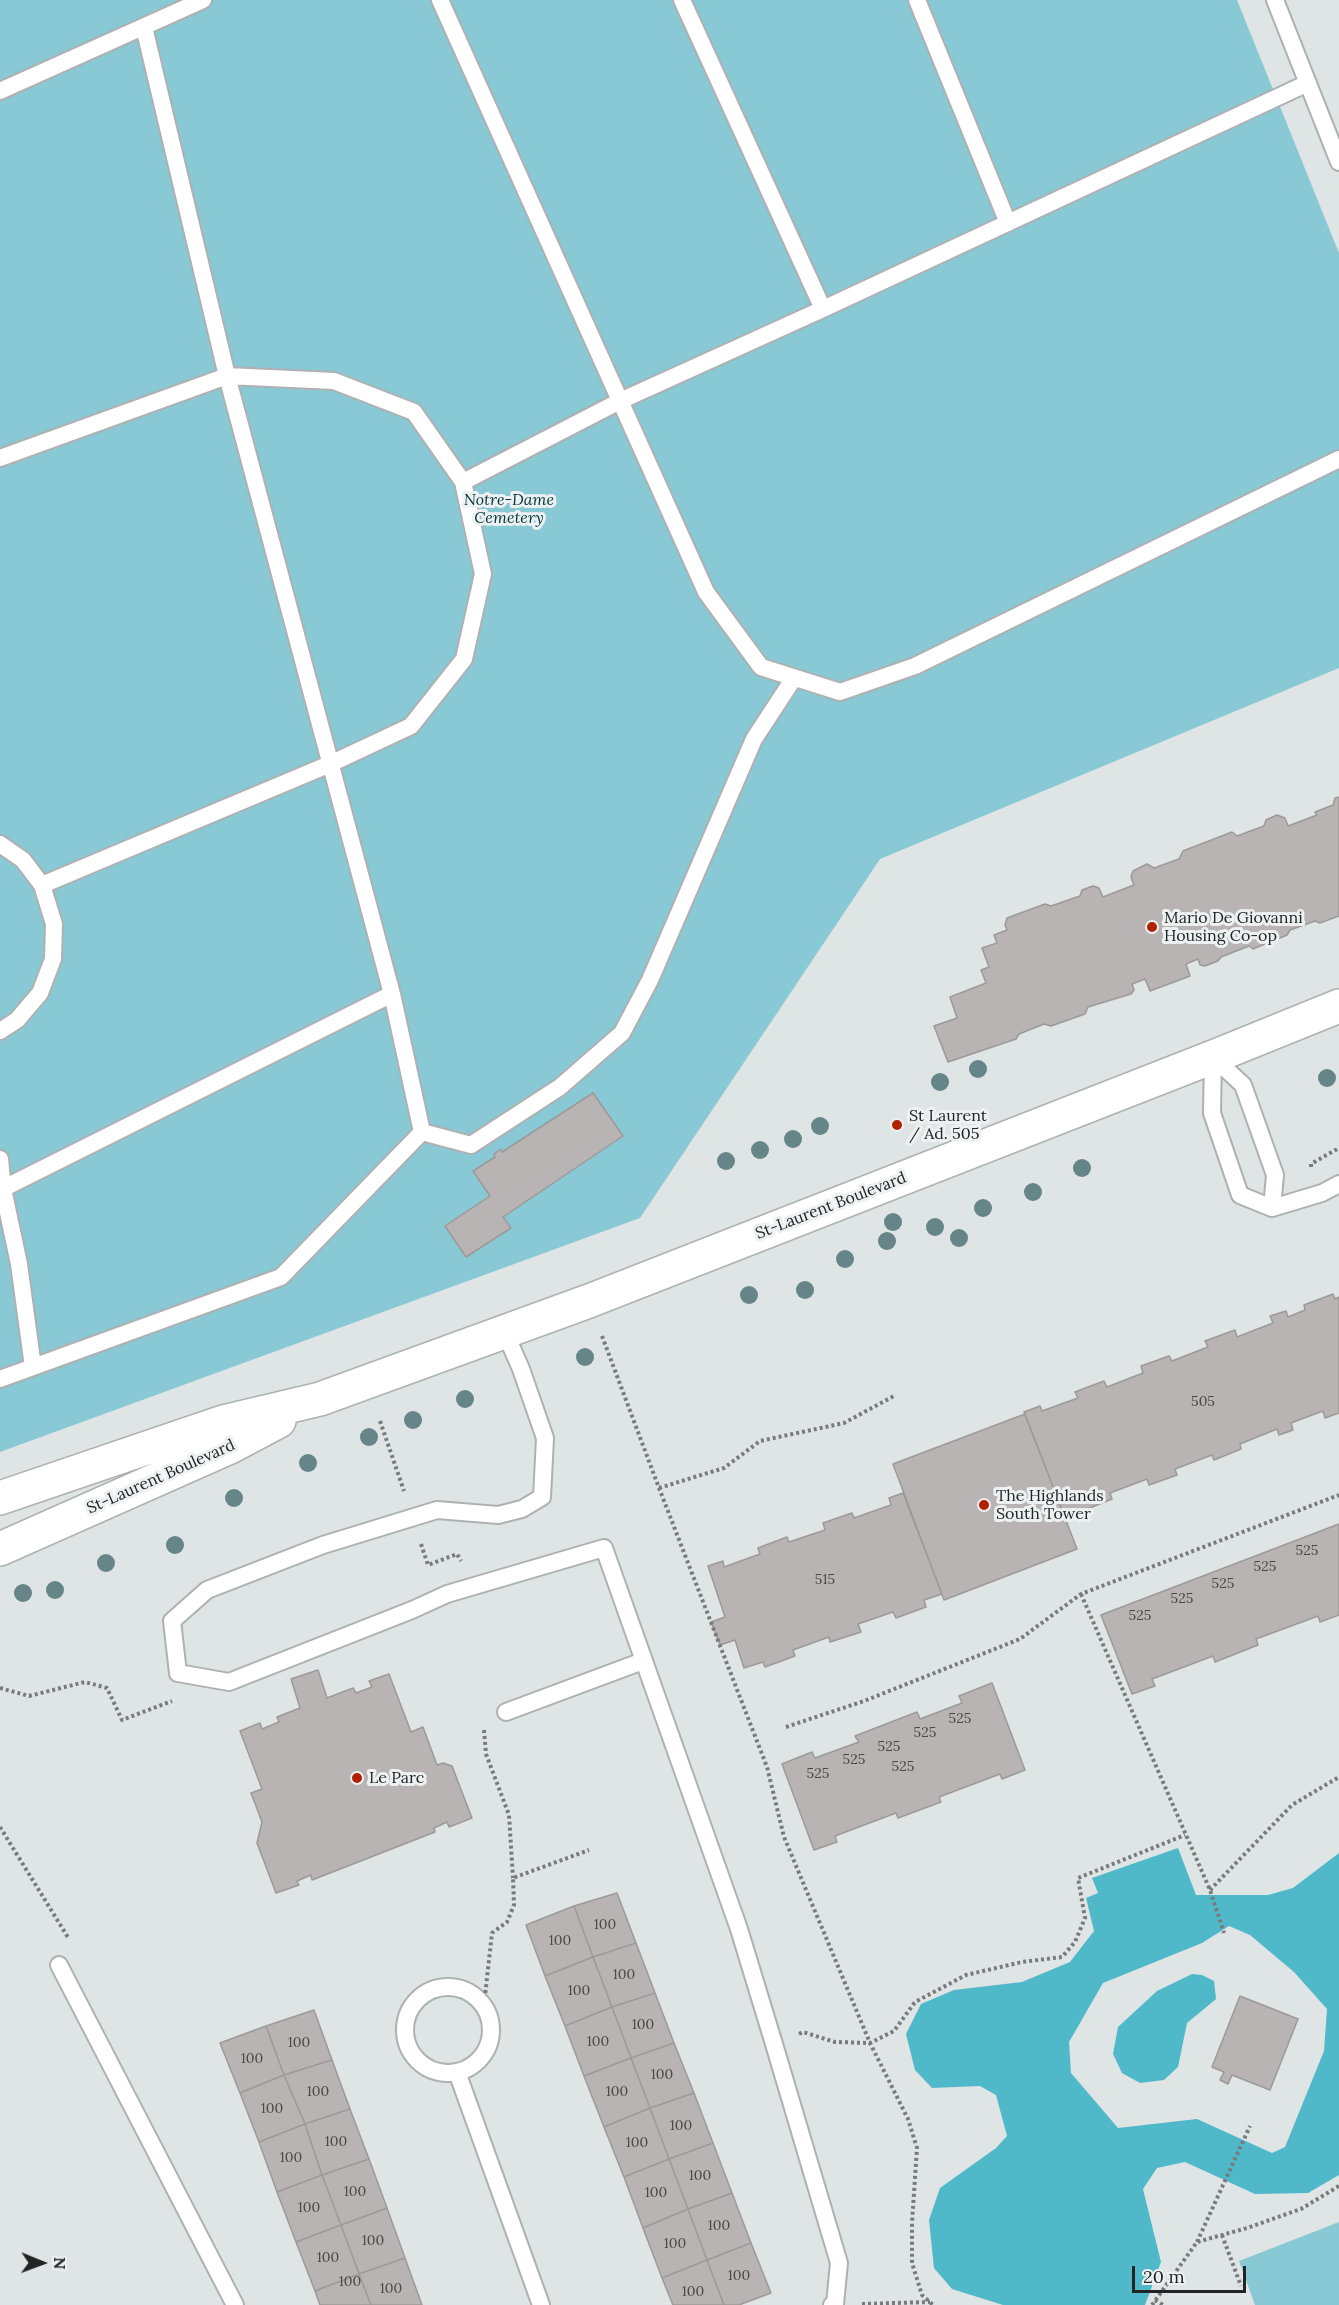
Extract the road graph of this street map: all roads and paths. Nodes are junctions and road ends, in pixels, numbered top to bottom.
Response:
1 (203, 0) edge
2 (440, 0) edge
3 (682, 0) edge
4 (917, 0) edge
5 (1275, 0) edge
6 (144, 27) junction
7 (1308, 83) junction
8 (0, 91) edge
9 (1339, 162) edge
10 (1008, 223) junction
11 (823, 309) junction
12 (226, 376) junction
13 (620, 401) junction
14 (0, 458) edge
15 (1339, 459) edge
16 (463, 482) junction
17 (794, 678) junction
18 (330, 764) junction
19 (0, 844) edge
20 (42, 885) junction
21 (392, 994) junction
22 (1339, 1006) edge
23 (0, 1031) edge
24 (1213, 1057) junction
25 (422, 1132) junction
26 (0, 1158) edge
27 (1339, 1184) edge
28 (2, 1190) edge
29 (1272, 1208) junction
30 (589, 1301) junction
31 (504, 1330) junction
32 (33, 1367) junction
33 (0, 1379) edge
34 (894, 1396) dead end
35 (320, 1399) junction
36 (658, 1488) junction
37 (1339, 1495) edge
38 (0, 1498) edge
39 (0, 1549) edge
40 (1081, 1594) junction
41 (644, 1661) junction
42 (178, 1673) junction
43 (0, 1688) edge
44 (506, 1712) joint
45 (786, 1727) dead end
46 (1339, 1777) edge
47 (0, 1827) edge
48 (1185, 1835) junction
49 (589, 1850) dead end
50 (513, 1878) junction
51 (1210, 1890) junction
52 (1224, 1934) dead end
53 (59, 1965) joint
54 (484, 2005) junction
55 (870, 2043) junction
56 (774, 2044) junction
57 (457, 2072) junction
58 (1250, 2126) dead end
59 (1339, 2186) edge
60 (1222, 2235) junction
61 (1197, 2242) junction
62 (1241, 2286) dead end
63 (1155, 2300) junction
64 (833, 2304) edge
65 (932, 2304) edge
66 (235, 2305) edge
67 (541, 2305) edge
68 (1152, 2305) edge
69 (1163, 2305) edge

1 - 6 lane
2 - 13 lane
3 - 11 lane
4 - 10 lane
5 - 7 lane
6 - 8 lane
6 - 12 lane
7 - 9 lane
7 - 10 lane
10 - 11 lane
11 - 13 lane
12 - 14 lane
12 - 16 lane
12 - 18 lane
13 - 16 lane
13 - 17 lane
15 - 17 lane
16 - 18 lane
17 - 25 lane
18 - 20 lane
18 - 21 lane
19 - 20 lane
20 - 23 lane
21 - 25 lane
21 - 28 lane
22 - 24 main road, St-Laurent Boulevard
24 - 29 lane
24 - 29 lane
24 - 30 main road, St-Laurent Boulevard
25 - 32 lane
26 - 28 lane
27 - 29 lane
28 - 32 lane
30 - 31 main road, St-Laurent Boulevard
30 - 36 path
31 - 35 main road, St-Laurent Boulevard
31 - 42 lane
32 - 33 lane
34 - 36 path
35 - 38 main road, St-Laurent Boulevard
35 - 39 main road, St-Laurent Boulevard
36 - 55 path
37 - 40 path
40 - 45 path
40 - 48 path
41 - 42 lane
41 - 44 lane
41 - 56 lane
42 - 43 path
44 - 50 path
46 - 51 path
47 - 53 path
48 - 51 path
48 - 55 path
49 - 50 path
50 - 54 path
51 - 52 path
53 - 66 lane
54 - 57 lane
54 - 57 lane
55 - 56 path
55 - 65 path
56 - 64 lane
57 - 67 lane
58 - 61 path
59 - 60 path
60 - 61 path
60 - 62 path
61 - 63 path
63 - 68 path
63 - 69 path
64 - 65 path

